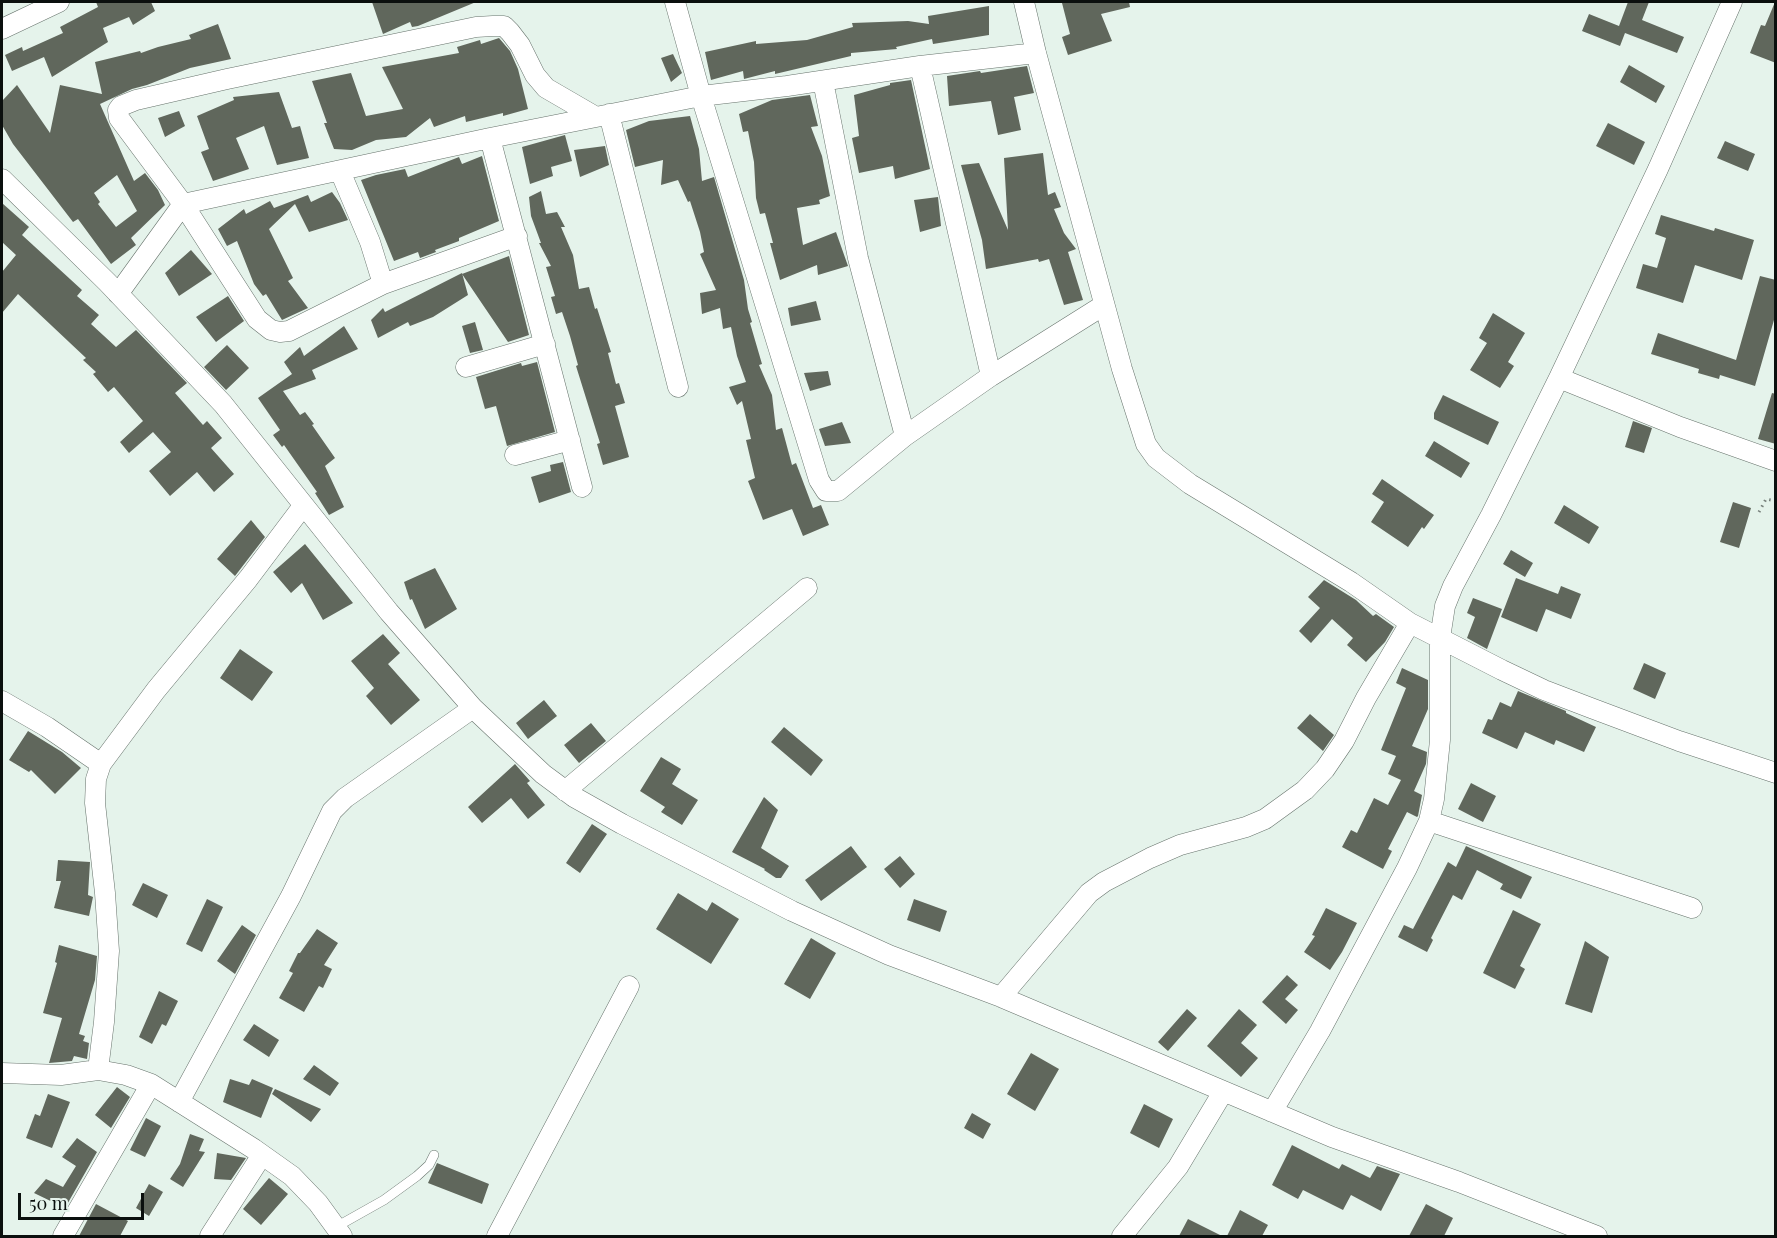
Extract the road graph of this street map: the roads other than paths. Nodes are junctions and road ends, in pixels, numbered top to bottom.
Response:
1 (59, 2) edge
2 (675, 2) edge
3 (1024, 2) edge
4 (1732, 2) edge
5 (2, 29) edge
6 (1036, 53) junction
7 (920, 66) junction
8 (823, 81) junction
9 (701, 96) junction
10 (602, 116) junction
11 (490, 138) junction
12 (340, 171) junction
13 (2, 180) edge
14 (183, 204) junction
15 (518, 236) junction
16 (383, 284) junction
17 (118, 294) junction
18 (1104, 305) junction
19 (545, 344) junction
20 (466, 367) dead end
21 (991, 376) junction
22 (1559, 378) junction
23 (678, 387) dead end
24 (905, 436) junction
25 (570, 440) junction
26 (515, 455) dead end
27 (1776, 461) edge
28 (582, 487) dead end
29 (303, 507) junction
30 (807, 588) dead end
31 (1410, 623) junction
32 (1440, 638) junction
33 (2, 701) edge
34 (473, 708) junction
35 (101, 764) junction
36 (1776, 773) edge
37 (565, 790) junction
38 (1429, 821) junction
39 (1692, 908) dead end
40 (629, 986) dead end
41 (1001, 997) junction
42 (98, 1070) junction
43 (2, 1073) edge
44 (151, 1084) junction
45 (1223, 1092) junction
46 (179, 1102) junction
47 (1272, 1112) junction
48 (262, 1155) junction
49 (434, 1155) dead end
50 (339, 1232) edge
51 (63, 1236) edge
52 (210, 1236) edge
53 (497, 1236) edge
54 (1122, 1236) edge
55 (1597, 1236) edge

1 - 5 street
2 - 9 street
3 - 6 street
4 - 22 street
6 - 7 street
6 - 18 street
7 - 8 street
7 - 21 street
8 - 9 street
8 - 24 street
9 - 10 street
9 - 24 street
10 - 11 street
10 - 14 street
10 - 23 street
11 - 12 street
11 - 15 street
12 - 14 street
12 - 16 street
13 - 17 street
14 - 16 street
14 - 17 street
15 - 16 street
15 - 19 street
17 - 29 street
18 - 21 street
18 - 31 street
19 - 20 street
19 - 25 street
21 - 24 street
22 - 27 street
22 - 32 street
25 - 26 street
25 - 28 street
29 - 34 street
29 - 35 street
30 - 37 street
31 - 32 street
31 - 41 street
32 - 36 street
32 - 38 street
33 - 35 street
34 - 37 street
34 - 46 street
35 - 42 street
37 - 41 street
38 - 39 street
38 - 47 street
40 - 53 street
41 - 45 street
42 - 43 street
42 - 44 street
44 - 46 street
44 - 51 street
45 - 47 street
45 - 54 street
46 - 48 street
47 - 55 street
48 - 50 street
48 - 52 street
49 - 50 lane

